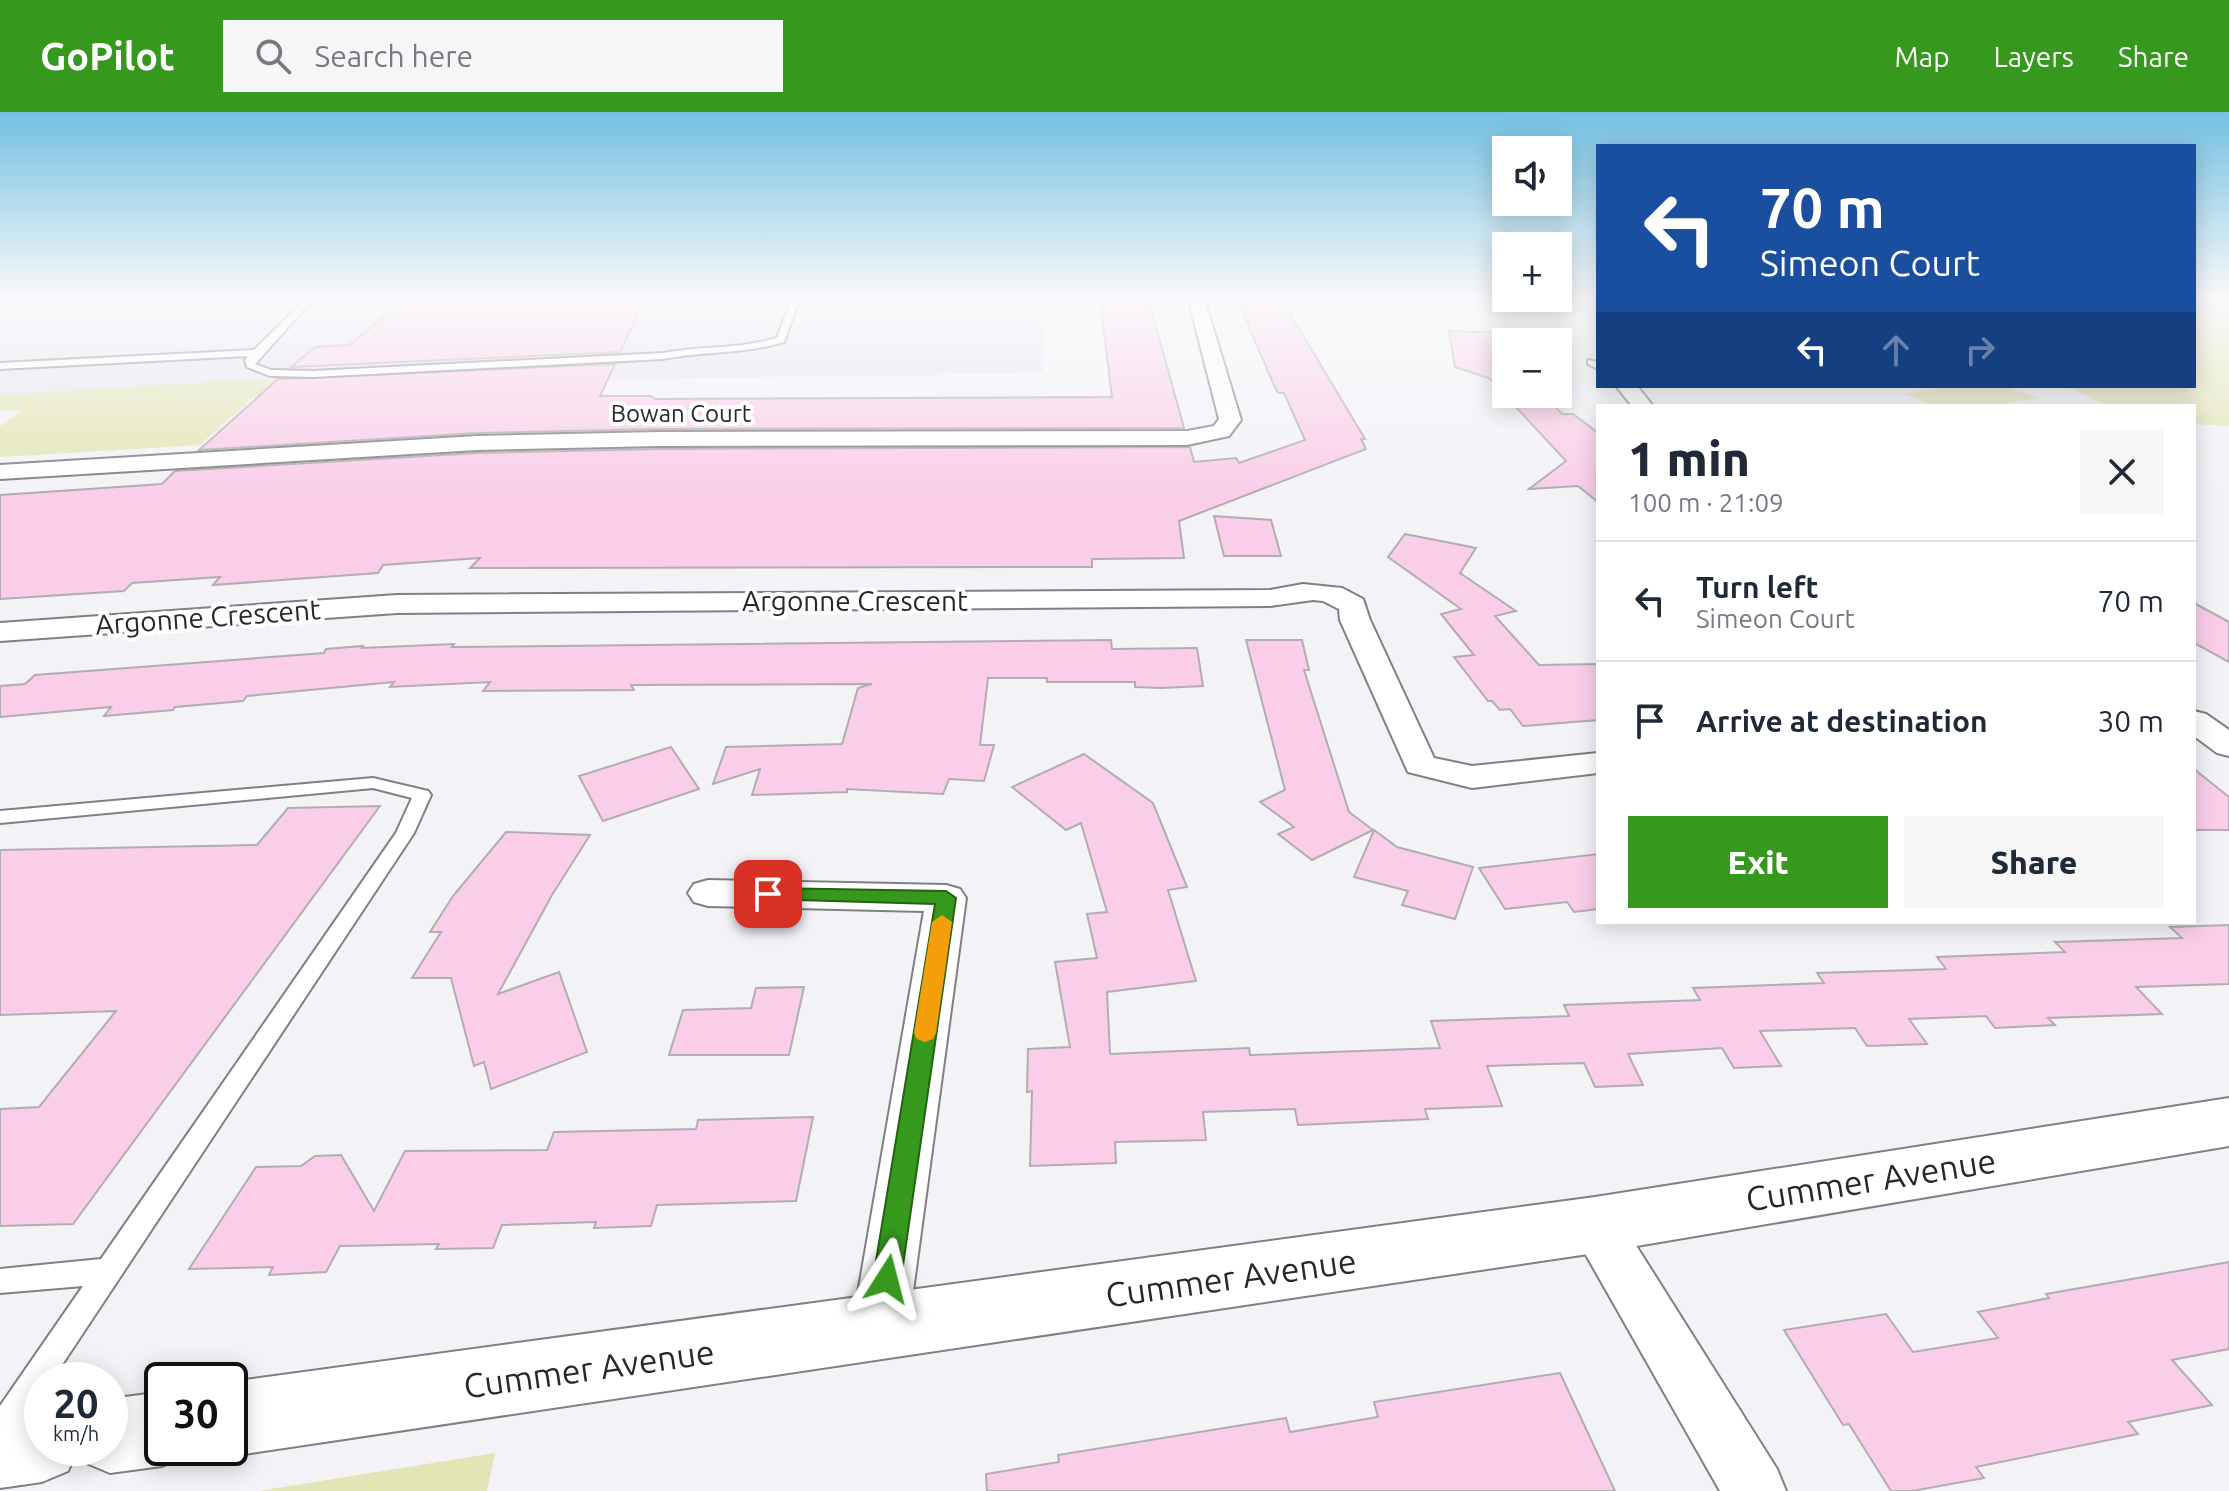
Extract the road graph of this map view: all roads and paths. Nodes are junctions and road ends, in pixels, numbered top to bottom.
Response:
1 (72, 362) edge
2 (250, 362) edge
3 (531, 362) edge
4 (1214, 362) edge
5 (0, 366) edge
6 (1628, 388) edge
7 (1641, 404) edge
8 (0, 472) edge
9 (0, 632) edge
10 (2196, 722) edge
11 (2229, 746) edge
12 (1596, 763) edge
13 (0, 817) edge
14 (708, 893) dead end
15 (2229, 1122) edge
16 (1595, 1225) junction
17 (109, 1271) junction
18 (0, 1281) edge
19 (880, 1328) junction
20 (248, 1416) edge
21 (0, 1432) edge
22 (24, 1448) edge
23 (0, 1451) edge
24 (1755, 1491) edge

1 - 5 lane
2 - 3 lane
4 - 8 street, Bowan Court
6 - 7 street
9 - 12 street, Argonne Crescent
10 - 11 street
13 - 17 lane
14 - 19 street
15 - 16 street, Cummer Avenue
16 - 19 street, Cummer Avenue
16 - 24 street
17 - 18 lane
17 - 21 lane
19 - 20 street, Cummer Avenue
22 - 23 street

